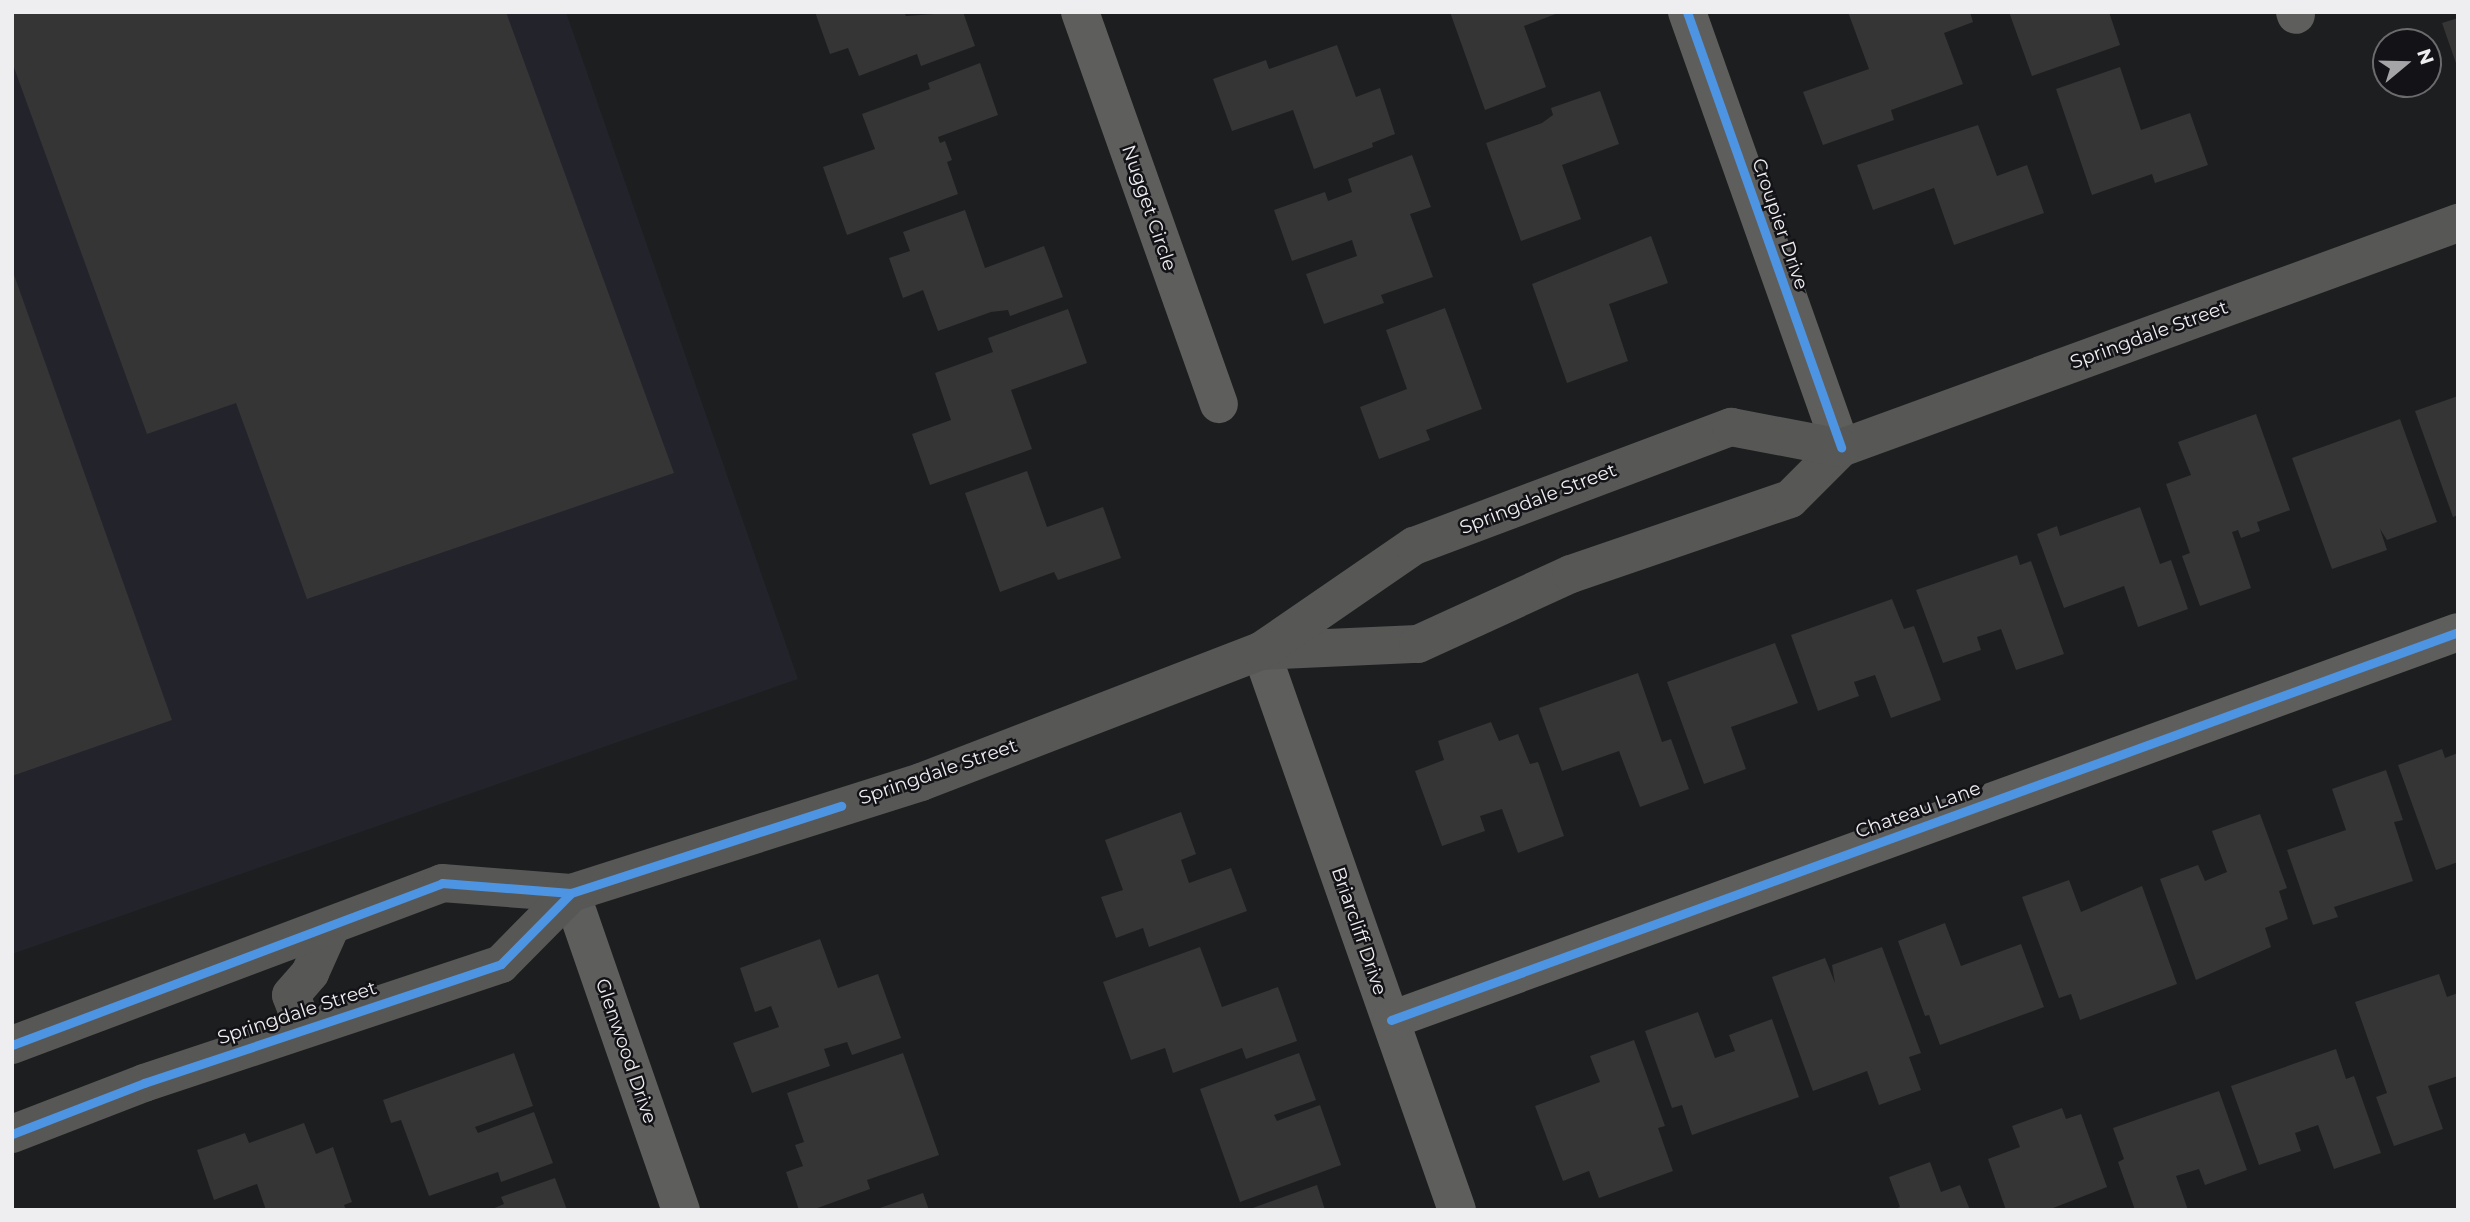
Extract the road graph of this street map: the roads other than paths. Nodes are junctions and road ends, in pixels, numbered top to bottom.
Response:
1 (1080, 12) edge
2 (1687, 12) edge
3 (2458, 223) edge
4 (1219, 404) dead end
5 (1841, 448) junction
6 (2458, 632) edge
7 (1261, 652) junction
8 (571, 893) junction
9 (331, 926) junction
10 (1391, 1020) junction
11 (304, 1029) junction
12 (12, 1045) edge
13 (12, 1134) edge
14 (681, 1210) edge
15 (1457, 1210) edge

1 - 4 street, Nugget Circle
2 - 5 street, Croupier Drive
3 - 5 main road, Springdale Street
5 - 7 main road, Springdale Street
5 - 7 main road, Springdale Street
6 - 10 street, Chateau Lane
7 - 8 main road, Springdale Street
7 - 10 street, Briarcliff Drive
8 - 9 main road, Springdale Street
8 - 11 main road, Springdale Street
8 - 14 street, Glenwood Drive
9 - 11 main road
9 - 12 main road, Springdale Street
10 - 15 street, Briarcliff Drive
11 - 13 main road, Springdale Street

